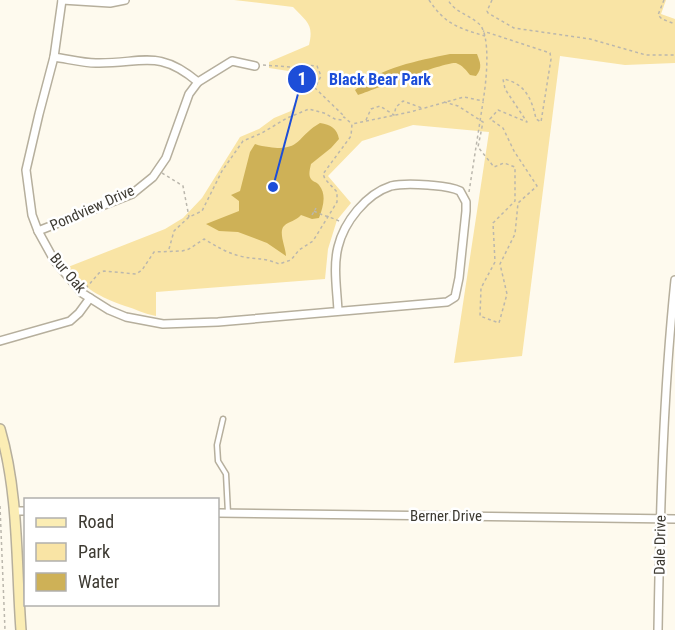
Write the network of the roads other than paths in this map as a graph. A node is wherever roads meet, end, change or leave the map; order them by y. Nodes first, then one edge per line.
1 (62, 0) edge
2 (125, 0) edge
3 (54, 57) junction
4 (255, 66) road end
5 (198, 82) junction
6 (38, 231) junction
7 (675, 280) edge
8 (90, 298) junction
9 (338, 311) junction
10 (0, 341) edge
11 (223, 420) dead end
12 (0, 429) edge
13 (14, 511) junction
14 (24, 511) edge
15 (219, 513) edge
16 (228, 513) junction
17 (660, 519) junction
18 (675, 519) edge
19 (21, 630) edge
20 (658, 630) edge

1 - 2 street
1 - 3 street, Bur Oak
3 - 5 street
3 - 6 street, Bur Oak
4 - 5 street, Pondview Drive
5 - 6 street, Pondview Drive
6 - 8 street, Bur Oak
7 - 17 street, Dale Drive
8 - 9 street, Bur Oak
8 - 10 street
9 - 9 street, Bur Oak
11 - 16 lane
12 - 13 street
13 - 14 street
13 - 19 street
15 - 16 street, Berner Drive
16 - 17 street, Berner Drive
17 - 18 street, Berner Drive
17 - 20 street, Dale Drive

